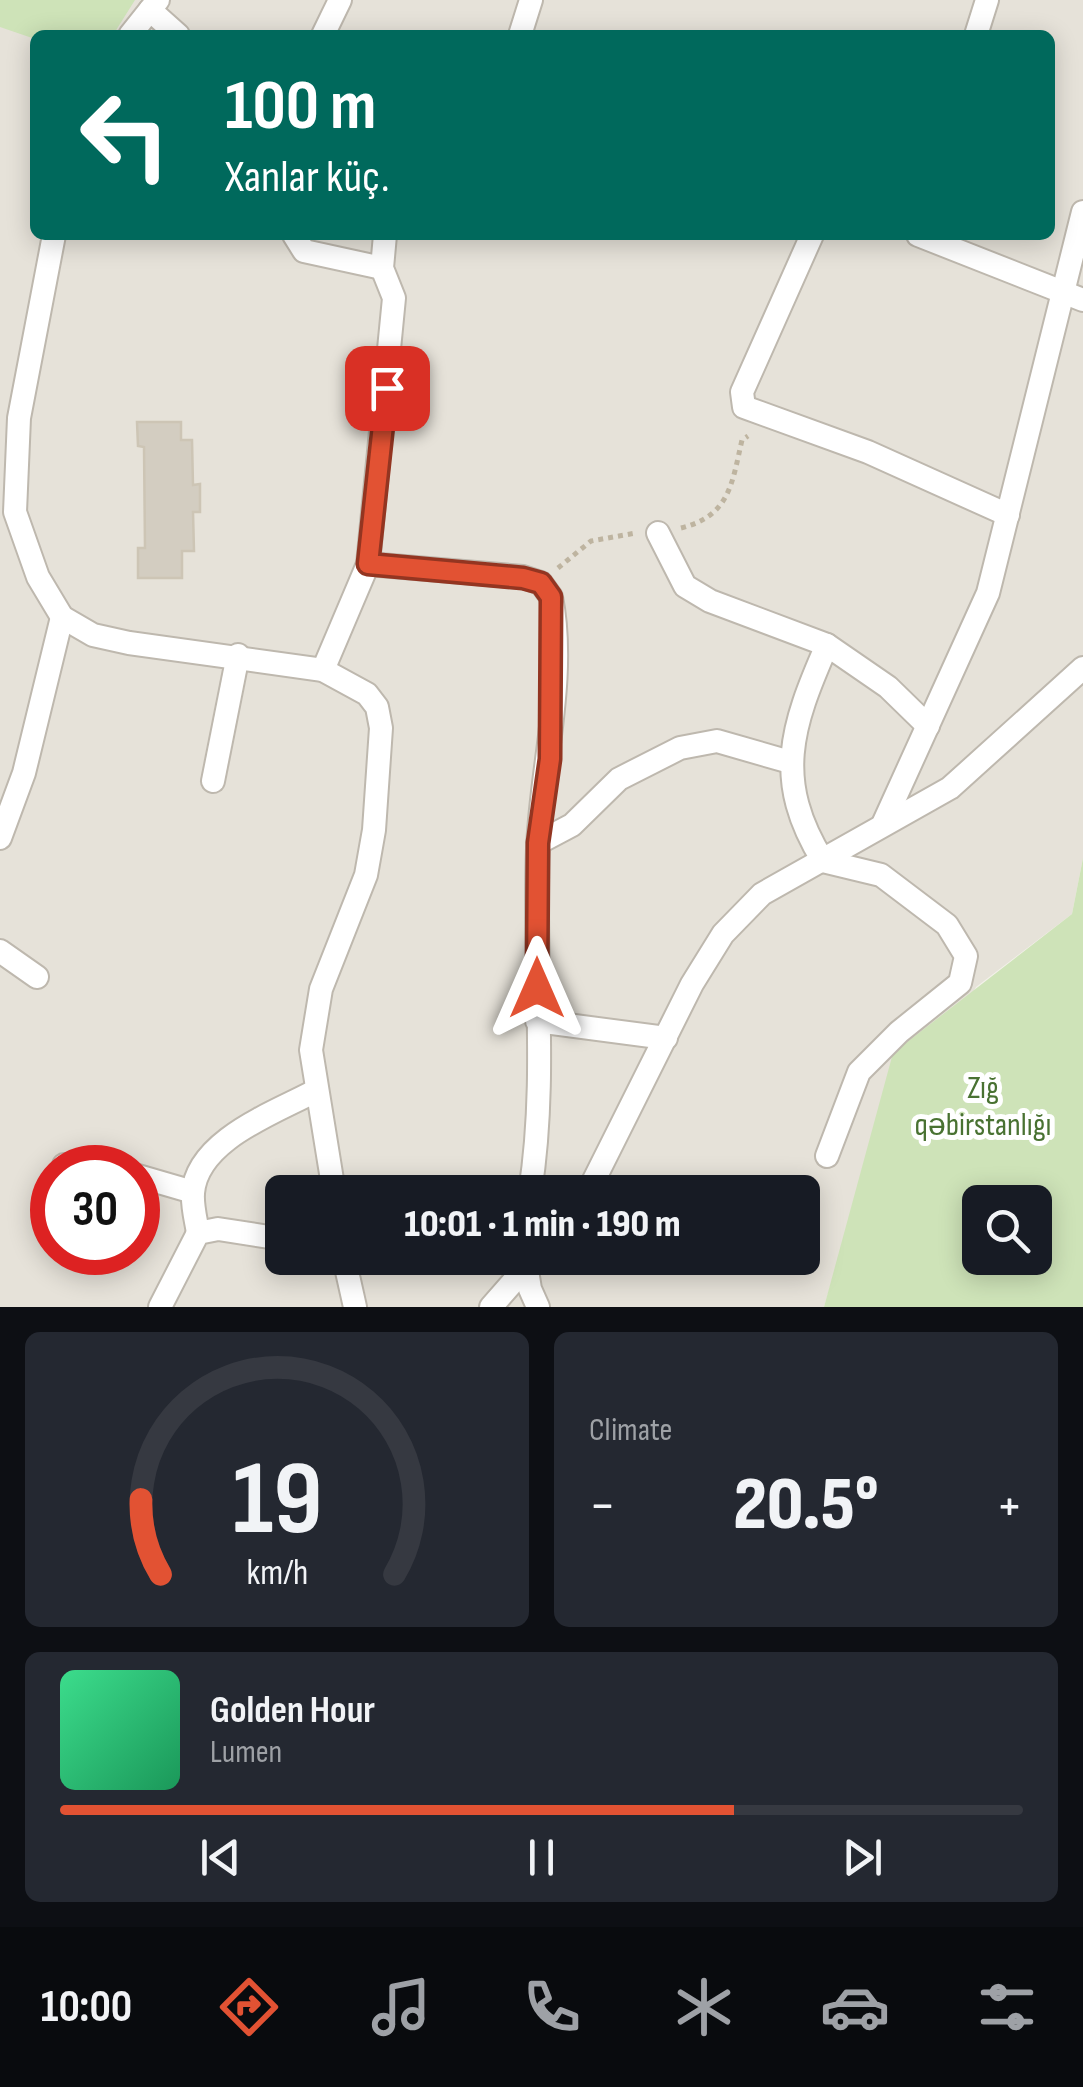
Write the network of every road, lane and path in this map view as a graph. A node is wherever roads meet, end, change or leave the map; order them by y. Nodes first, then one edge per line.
1 (340, 0) edge
2 (531, 0) edge
3 (987, 0) edge
4 (154, 5) edge
5 (134, 30) edge
6 (174, 30) edge
7 (325, 30) edge
8 (522, 30) edge
9 (978, 30) edge
10 (1083, 212) edge
11 (53, 240) edge
12 (297, 240) edge
13 (385, 240) edge
14 (810, 240) edge
15 (931, 240) edge
16 (382, 268) junction
17 (1072, 296) edge
18 (8, 511) edge
19 (1008, 514) junction
20 (658, 534) dead end
21 (368, 564) junction
22 (62, 618) junction
23 (827, 644) junction
24 (238, 655) junction
25 (1083, 668) edge
26 (323, 670) junction
27 (928, 726) junction
28 (790, 762) junction
29 (213, 782) dead end
30 (884, 822) junction
31 (0, 838) edge
32 (538, 843) junction
33 (823, 860) junction
34 (0, 951) edge
35 (37, 977) dead end
36 (537, 1021) junction
37 (666, 1038) junction
38 (316, 1090) junction
39 (827, 1156) dead end
40 (331, 1175) edge
41 (533, 1175) edge
42 (597, 1175) edge
43 (160, 1182) edge
44 (193, 1192) junction
45 (198, 1233) junction
46 (265, 1237) edge
47 (348, 1275) edge
48 (516, 1275) edge
49 (531, 1275) edge
50 (160, 1307) edge
51 (355, 1307) edge
52 (491, 1307) edge
53 (538, 1307) edge

1 - 7 street
2 - 8 street
3 - 9 street
4 - 5 street
4 - 6 street
10 - 17 street
11 - 18 street
12 - 16 street
13 - 16 street
14 - 19 street
15 - 17 street
16 - 21 street
17 - 19 street
18 - 22 street
19 - 27 street
20 - 23 street
21 - 26 street
21 - 32 street
22 - 24 street
22 - 31 street
23 - 27 street
23 - 28 street
24 - 26 street
24 - 29 street
25 - 30 street
26 - 38 street
27 - 30 street
28 - 32 street
28 - 33 street
30 - 33 street
32 - 36 street
33 - 37 street
33 - 39 street
34 - 35 street
36 - 37 street
36 - 41 street
37 - 42 street
38 - 40 street
38 - 44 street
43 - 44 street
44 - 45 street
45 - 46 street
45 - 50 street
47 - 51 street
48 - 52 street
49 - 53 street

